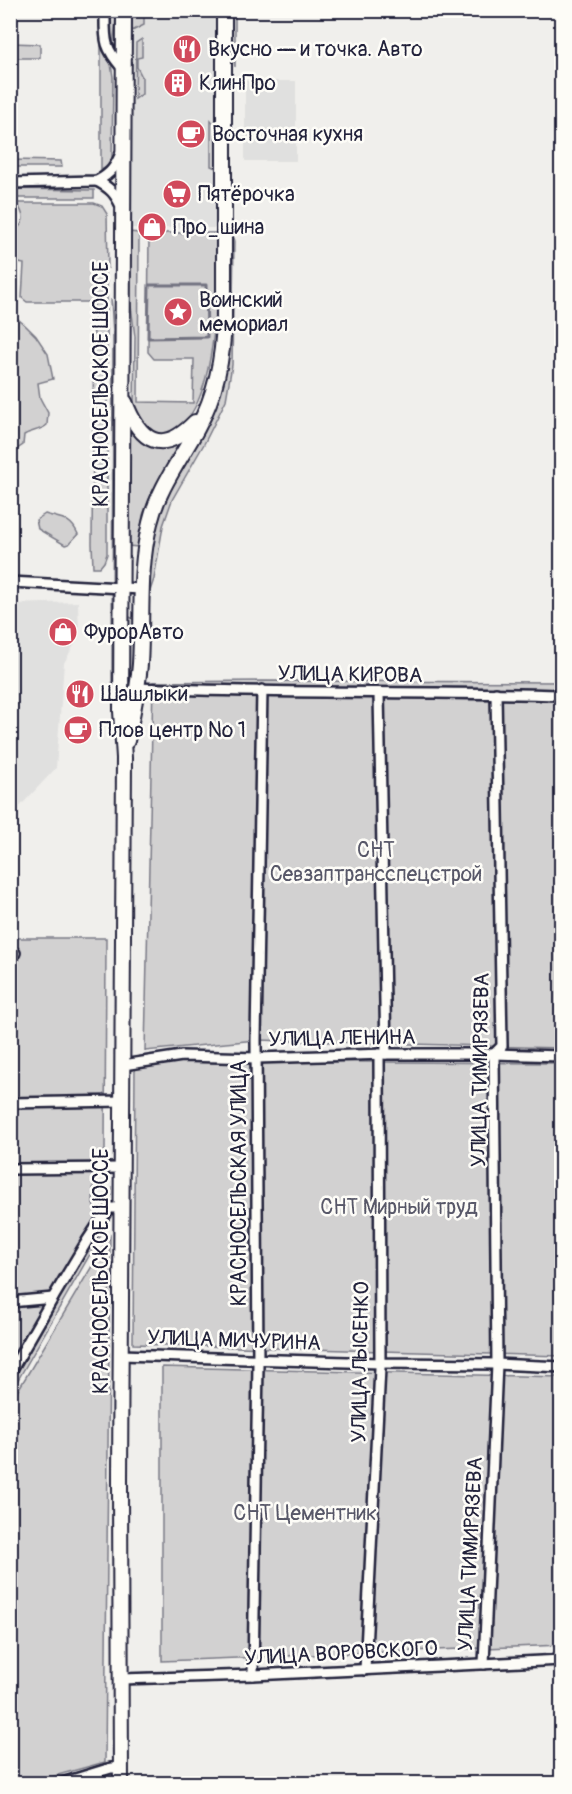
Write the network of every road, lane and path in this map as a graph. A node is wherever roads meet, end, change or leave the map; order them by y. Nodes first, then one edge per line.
1 (105, 10) edge
2 (124, 10) edge
3 (224, 10) edge
4 (123, 69) junction
5 (122, 150) junction
6 (97, 181) junction
7 (10, 183) edge
8 (122, 210) junction
9 (122, 395) junction
10 (207, 409) junction
11 (10, 582) edge
12 (121, 588) junction
13 (141, 589) junction
14 (137, 688) junction
15 (262, 690) junction
16 (496, 693) junction
17 (379, 694) junction
18 (561, 695) edge
19 (124, 758) junction
20 (383, 1054) junction
21 (494, 1054) junction
22 (561, 1056) edge
23 (257, 1058) junction
24 (123, 1065) junction
25 (123, 1101) junction
26 (10, 1103) edge
27 (122, 1168) junction
28 (10, 1169) edge
29 (116, 1208) junction
30 (52, 1298) junction
31 (10, 1302) edge
32 (121, 1355) junction
33 (258, 1359) junction
34 (380, 1363) junction
35 (497, 1364) junction
36 (561, 1367) edge
37 (12, 1370) edge
38 (561, 1660) edge
39 (484, 1664) junction
40 (365, 1670) junction
41 (253, 1675) junction
42 (122, 1679) junction
43 (121, 1768) junction
44 (59, 1784) edge
45 (121, 1784) edge

1 - 4 street
2 - 4 main road, КРАСНОСЕЛЬСКОЕ ШОССЕ
3 - 10 main road, КРАСНОСЕЛЬСКОЕ ШОССЕ
4 - 5 main road, КРАСНОСЕЛЬСКОЕ ШОССЕ
5 - 6 street
5 - 8 main road, КРАСНОСЕЛЬСКОЕ ШОССЕ
6 - 7 street
6 - 8 street
8 - 9 main road, КРАСНОСЕЛЬСКОЕ ШОССЕ
9 - 10 main road
9 - 12 main road, КРАСНОСЕЛЬСКОЕ ШОССЕ
10 - 13 main road, КРАСНОСЕЛЬСКОЕ ШОССЕ
11 - 12 street
12 - 13 street
12 - 19 main road, КРАСНОСЕЛЬСКОЕ ШОССЕ
13 - 14 main road, КРАСНОСЕЛЬСКОЕ ШОССЕ
14 - 15 street, УЛИЦА КИРОВА
14 - 19 main road, КРАСНОСЕЛЬСКОЕ ШОССЕ
15 - 17 street, УЛИЦА КИРОВА
15 - 23 street, КРАСНОСЕЛЬСКАЯ УЛИЦА
16 - 17 street, УЛИЦА КИРОВА
16 - 18 street, УЛИЦА КИРОВА
16 - 21 street, УЛИЦА ТИМИРЯЗЕВА
17 - 20 street, УЛИЦА ЛЫСЕНКО
19 - 24 main road, КРАСНОСЕЛЬСКОЕ ШОССЕ
20 - 21 street, УЛИЦА ЛЕНИНА
20 - 23 street, УЛИЦА ЛЕНИНА
20 - 34 street, УЛИЦА ЛЫСЕНКО
21 - 22 street, УЛИЦА ЛЕНИНА
21 - 35 street, УЛИЦА ТИМИРЯЗЕВА
23 - 24 street, УЛИЦА ЛЕНИНА
23 - 33 street, КРАСНОСЕЛЬСКАЯ УЛИЦА
24 - 25 main road, КРАСНОСЕЛЬСКОЕ ШОССЕ
25 - 26 street
25 - 27 main road, КРАСНОСЕЛЬСКОЕ ШОССЕ
27 - 28 street
27 - 29 main road, КРАСНОСЕЛЬСКОЕ ШОССЕ
29 - 30 street
29 - 32 main road, КРАСНОСЕЛЬСКОЕ ШОССЕ
30 - 31 street
30 - 37 street
32 - 33 street, УЛИЦА МИЧУРИНА
32 - 42 main road, КРАСНОСЕЛЬСКОЕ ШОССЕ
33 - 34 street, УЛИЦА МИЧУРИНА
33 - 41 street, КРАСНОСЕЛЬСКАЯ УЛИЦА
34 - 35 street, УЛИЦА МИЧУРИНА
34 - 40 street, УЛИЦА ЛЫСЕНКО
35 - 36 street, УЛИЦА МИЧУРИНА
35 - 39 street, УЛИЦА ТИМИРЯЗЕВА
38 - 39 street, УЛИЦА ВОРОВСКОГО
39 - 40 street, УЛИЦА ВОРОВСКОГО
40 - 41 street, УЛИЦА ВОРОВСКОГО
41 - 42 street, УЛИЦА ВОРОВСКОГО
42 - 43 main road, КРАСНОСЕЛЬСКОЕ ШОССЕ
43 - 44 street
43 - 45 main road, КРАСНОСЕЛЬСКОЕ ШОССЕ

